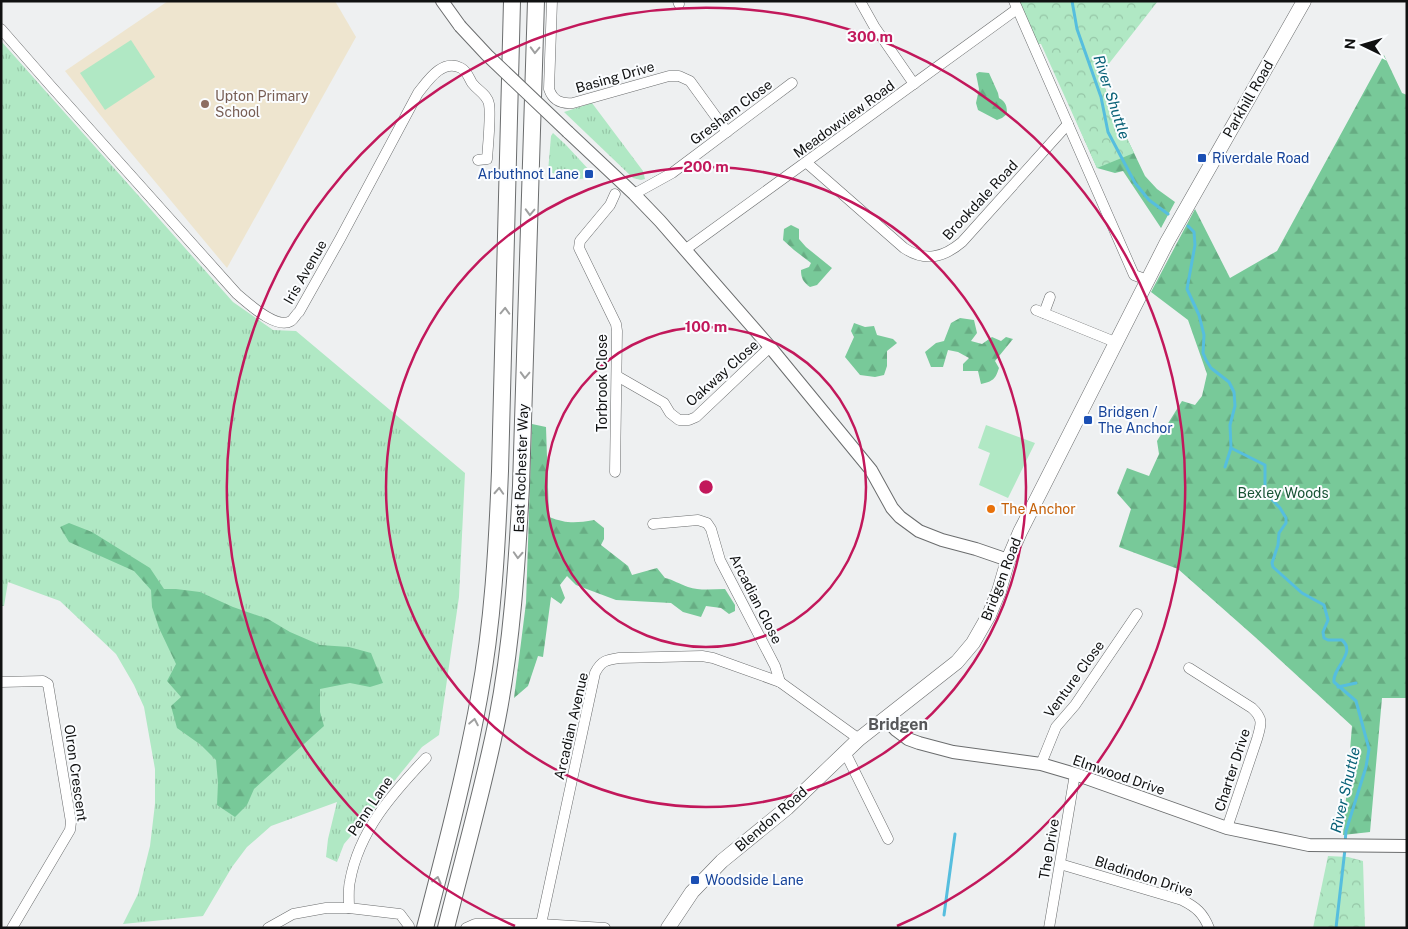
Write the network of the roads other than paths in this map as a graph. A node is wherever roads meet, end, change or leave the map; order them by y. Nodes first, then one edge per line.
1 (442, 1) edge
2 (512, 1) edge
3 (536, 1) edge
4 (552, 1) edge
5 (860, 1) edge
6 (1304, 1) edge
7 (1016, 5) edge
8 (1, 28) edge
9 (792, 83) dead end
10 (914, 84) junction
11 (1068, 124) junction
12 (727, 132) junction
13 (478, 160) dead end
14 (807, 163) junction
15 (615, 194) dead end
16 (634, 194) junction
17 (1177, 224) joint
18 (686, 250) junction
19 (1146, 280) junction
20 (1050, 297) dead end
21 (1115, 342) junction
22 (770, 347) junction
23 (617, 376) junction
24 (615, 472) dead end
25 (653, 524) dead end
26 (1008, 560) junction
27 (1137, 614) dead end
28 (1189, 668) dead end
29 (1, 682) edge
30 (780, 682) junction
31 (886, 719) junction
32 (859, 739) junction
33 (845, 752) junction
34 (426, 758) dead end
35 (1041, 764) junction
36 (1075, 774) junction
37 (1227, 828) junction
38 (888, 839) dead end
39 (1407, 846) edge
40 (1060, 864) junction
41 (349, 908) junction
42 (541, 924) junction
43 (12, 928) edge
44 (268, 928) edge
45 (409, 928) edge
46 (425, 928) edge
47 (446, 928) edge
48 (466, 928) edge
49 (605, 928) edge
50 (668, 928) edge
51 (1049, 928) edge
52 (1209, 928) edge

1 - 16 street, bridge
46 -> 2 highway, East Rochester Way
3 -> 47 highway, East Rochester Way
4 - 12 street, Basing Drive
5 - 10 street
6 - 17 main road, Parkhill Road
7 - 10 street, Meadowview Road
7 - 11 street
8 - 13 street, Iris Avenue
9 - 12 street, Gresham Close
10 - 14 street, Meadowview Road
11 - 14 street, Brookdale Road
11 - 19 street
12 - 16 street, Gresham Close
14 - 18 street, Meadowview Road
15 - 23 street, Torbrook Close
16 - 18 street
17 - 19 main road, Bridgen Road
18 - 22 street
19 - 21 main road, Bridgen Road
20 - 21 street
21 - 26 main road, Bridgen Road
22 - 23 street, Oakway Close
22 - 26 street
23 - 24 street, Torbrook Close
25 - 30 street, Arcadian Close
26 - 31 main road, Bridgen Road
27 - 35 street, Venture Close
28 - 37 street, Charter Drive
29 - 43 street, Olron Crescent
30 - 32 street, Arcadian Avenue
30 - 42 street, Arcadian Avenue
31 - 32 main road, Blendon Road
31 - 35 street, Elmwood Drive
32 - 33 main road, Blendon Road
33 - 38 street
33 - 50 main road, Blendon Road
34 - 41 street, Penn Lane
35 - 36 street, Elmwood Drive
36 - 37 street, Elmwood Drive
36 - 40 street, The Drive
37 - 39 street, Elmwood Drive
40 - 51 street, The Drive
40 - 52 street, Bladindon Drive
41 - 44 street
41 - 45 street
42 - 48 street
42 - 49 street

